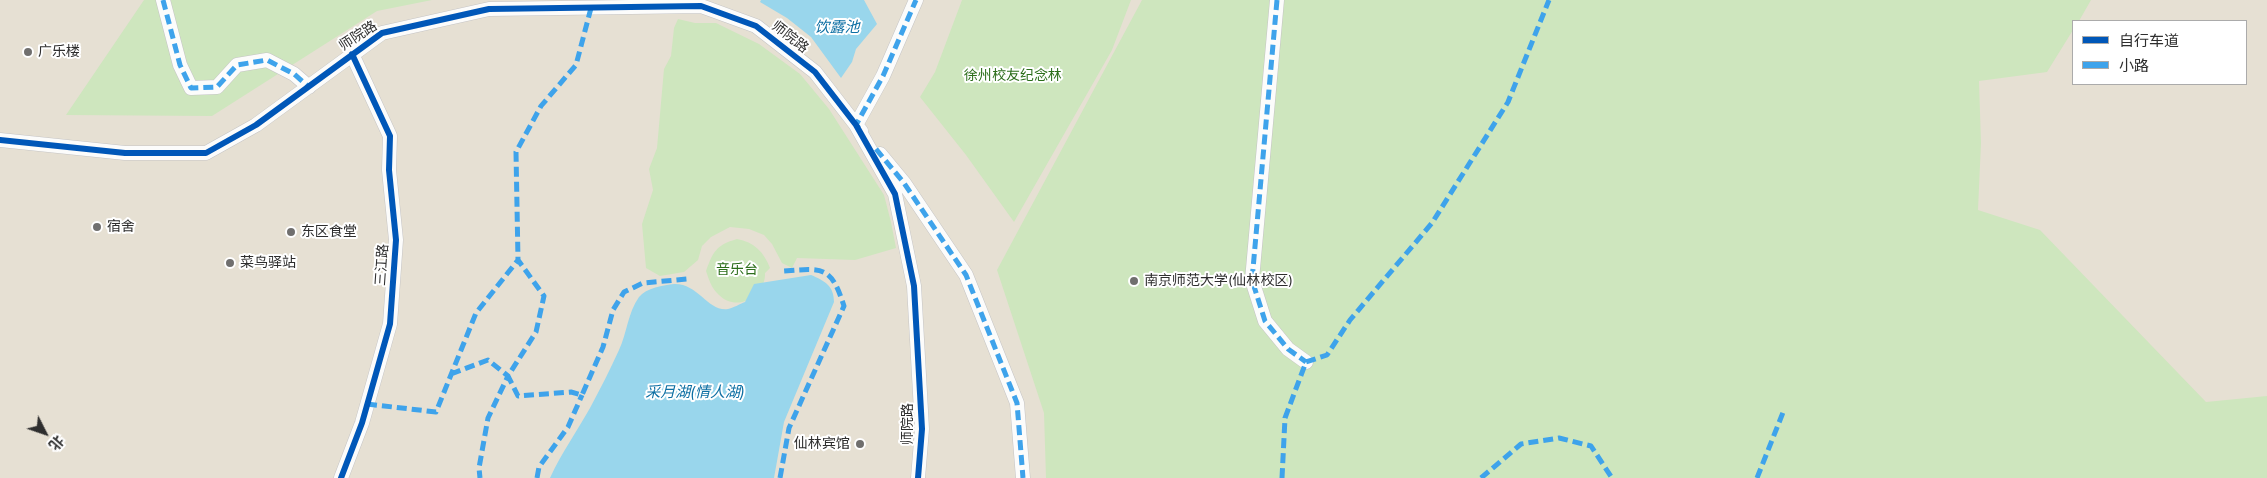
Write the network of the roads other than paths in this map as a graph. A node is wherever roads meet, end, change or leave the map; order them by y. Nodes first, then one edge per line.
1 (163, 0) edge
2 (916, 0) edge
3 (1277, 0) edge
4 (705, 3) edge
5 (558, 4) edge
6 (352, 54) junction
7 (308, 87) junction
8 (856, 125) junction
9 (0, 140) edge
10 (1306, 362) dead end
11 (341, 478) edge
12 (918, 478) edge
13 (1023, 478) edge

1 - 7 street
2 - 8 street
3 - 10 street
4 - 5 street, 师院路
4 - 8 street, 师院路
5 - 6 street, 师院路
6 - 7 street, 师院路
6 - 11 street, 三江路
7 - 9 street, 师院路
8 - 12 street, 师院路
8 - 13 street, 师院路

